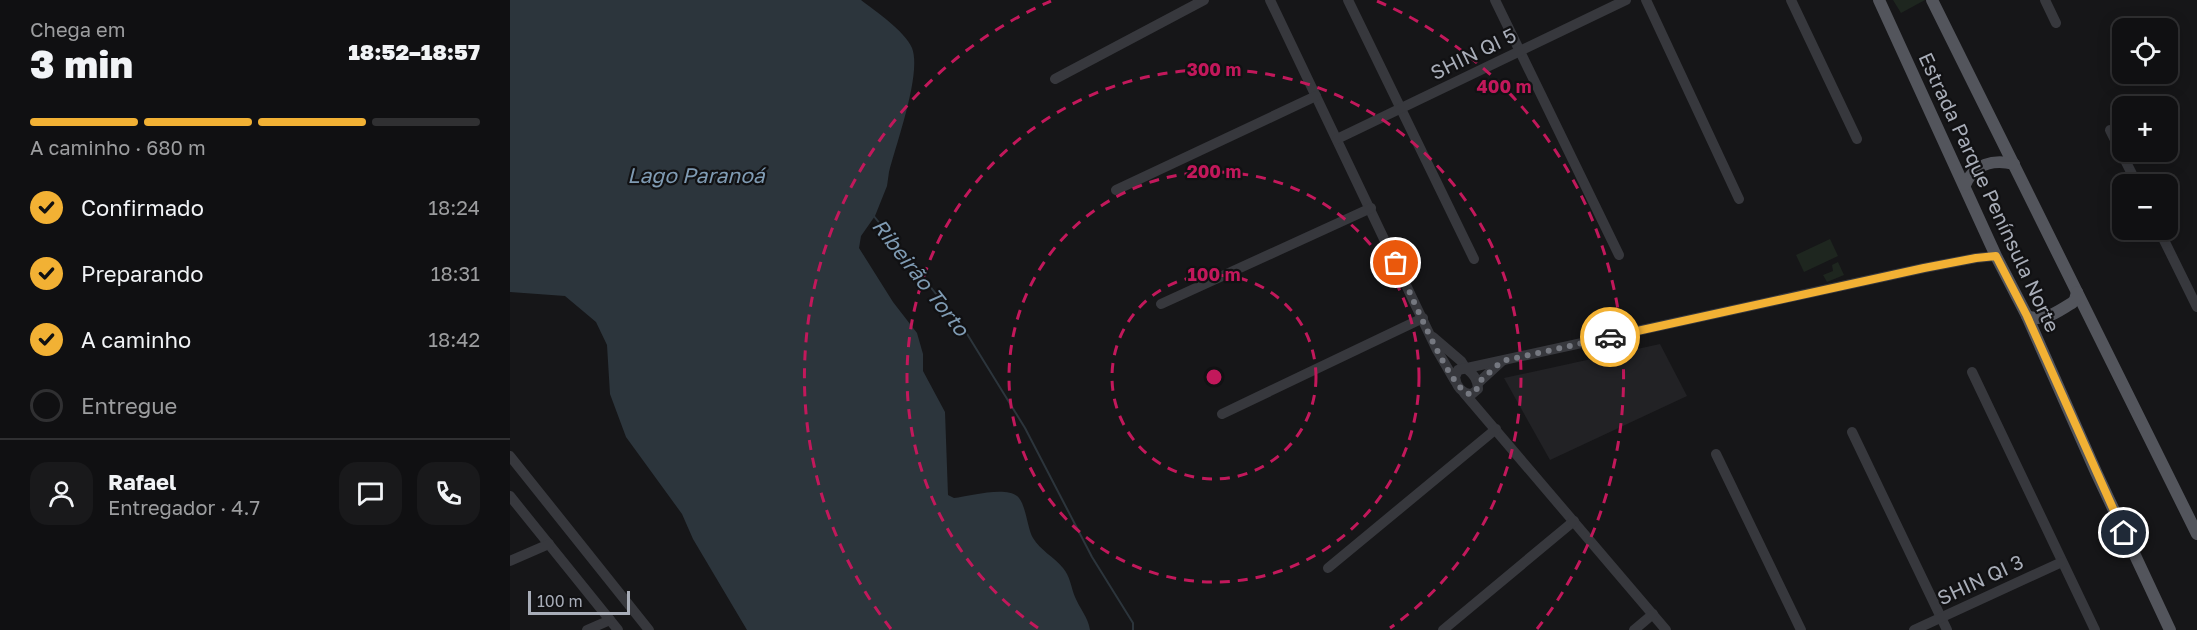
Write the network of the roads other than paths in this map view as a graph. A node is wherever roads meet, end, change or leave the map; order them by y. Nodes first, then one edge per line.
1 (1204, 0) edge
2 (1270, 0) edge
3 (1348, 0) edge
4 (1495, 0) edge
5 (1626, 0) edge
6 (1646, 0) edge
7 (1791, 0) edge
8 (1879, 0) edge
9 (1932, 0) edge
10 (2044, 0) edge
11 (2056, 23) dead end
12 (1520, 50) junction
13 (1056, 79) dead end
14 (1316, 96) junction
15 (1401, 108) junction
16 (2110, 130) dead end
17 (1337, 139) junction
18 (1857, 140) dead end
19 (2014, 164) junction
20 (2132, 174) edge
21 (1965, 185) junction
22 (1116, 190) dead end
23 (1739, 199) dead end
24 (1371, 208) junction
25 (2164, 240) edge
26 (1994, 251) junction
27 (1619, 255) dead end
28 (1474, 259) dead end
29 (2077, 292) junction
30 (1161, 304) dead end
31 (2197, 307) edge
32 (2027, 316) junction
33 (1423, 318) junction
34 (1430, 334) junction
35 (1502, 361) junction
36 (1466, 369) junction
37 (1972, 372) dead end
38 (1455, 381) junction
39 (1473, 389) junction
40 (1222, 414) dead end
41 (1493, 425) junction
42 (1852, 432) dead end
43 (1716, 454) dead end
44 (510, 456) edge
45 (510, 496) edge
46 (1574, 521) junction
47 (2197, 534) edge
48 (549, 544) junction
49 (510, 561) edge
50 (2062, 562) junction
51 (1328, 568) dead end
52 (1653, 614) junction
53 (1941, 617) junction
54 (610, 620) junction
55 (587, 630) edge
56 (618, 630) edge
57 (649, 630) edge
58 (1443, 630) edge
59 (1634, 630) edge
60 (1666, 630) edge
61 (1801, 630) edge
62 (1914, 630) edge
63 (1947, 630) edge
64 (2095, 630) edge
65 (2170, 630) edge

1 - 13 street
2 - 14 street
3 - 15 street
4 - 12 street
5 - 12 street, SHIN QI 5
6 - 23 street
7 - 18 street
8 - 21 main road, Estrada Parque Península Norte
9 - 19 main road, Estrada Parque Península Norte
10 - 11 street
12 - 15 street, SHIN QI 5
12 - 27 street
14 - 17 street
14 - 22 street
15 - 17 street, SHIN QI 5
15 - 28 street
16 - 20 street
17 - 24 street
19 - 21 main road
19 - 29 main road, Estrada Parque Península Norte
21 - 26 main road, Estrada Parque Península Norte
24 - 30 street
24 - 33 street
25 - 31 street
26 - 32 main road, Estrada Parque Península Norte
26 - 35 street
29 - 32 main road
29 - 47 main road, Estrada Parque Península Norte
32 - 65 main road, Estrada Parque Península Norte
33 - 34 street
33 - 40 street
34 - 36 street
34 - 38 street
35 - 36 street
35 - 39 street
36 - 38 street
36 - 39 street
37 - 50 street
38 - 39 street
39 - 41 street
41 - 46 street
41 - 51 street
42 - 53 street
43 - 61 street
44 - 57 street
45 - 48 street
46 - 52 street
46 - 58 street
48 - 49 street
48 - 54 street
50 - 53 street, SHIN QI 3
50 - 64 street
52 - 59 street
52 - 60 street
53 - 62 street, SHIN QI 3
53 - 63 street
54 - 55 street
54 - 56 street

